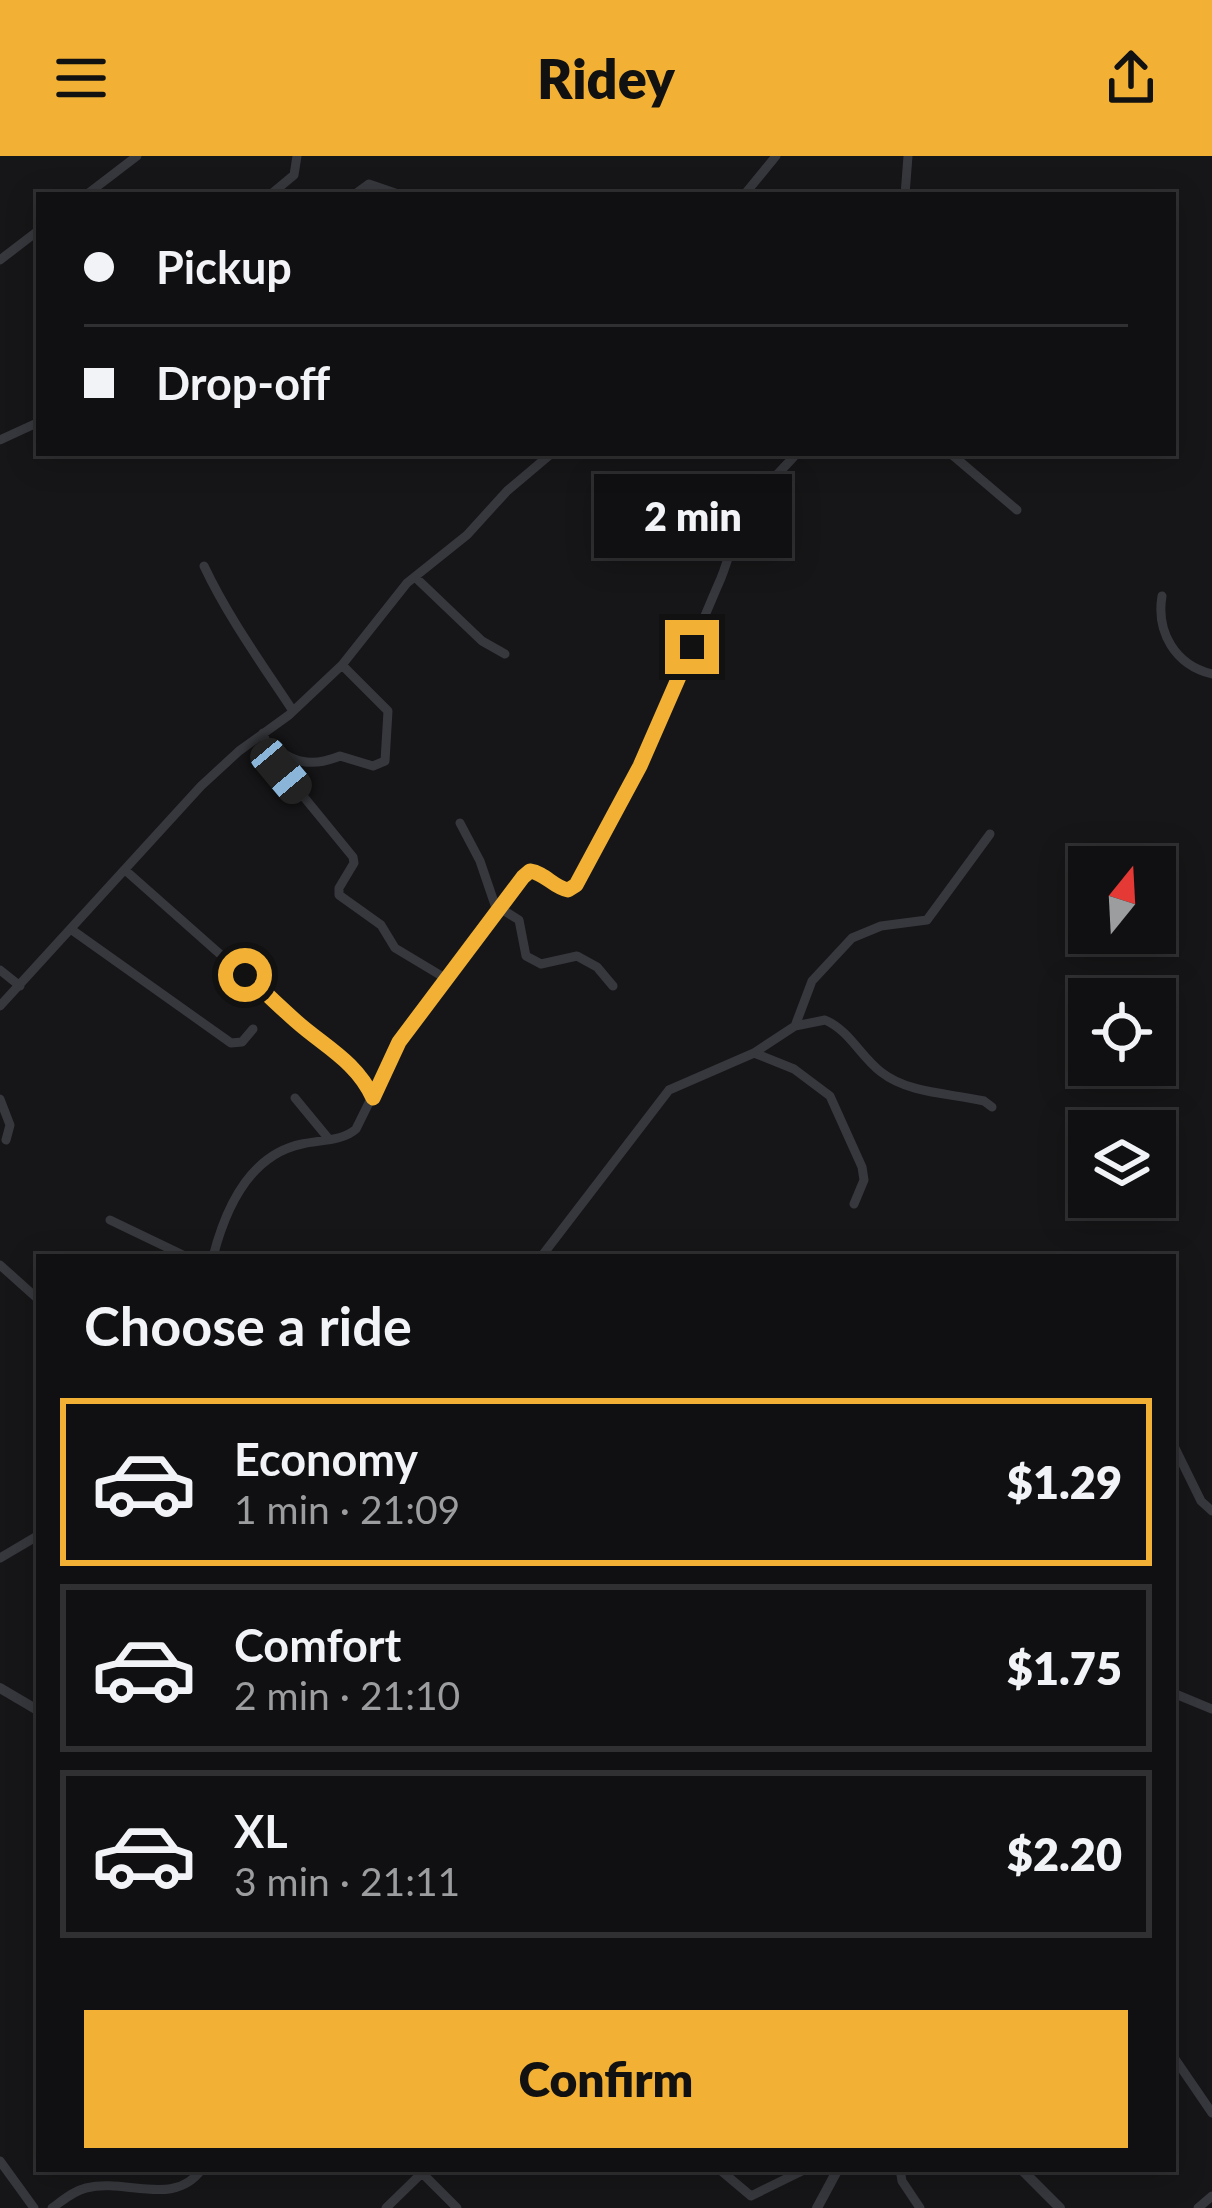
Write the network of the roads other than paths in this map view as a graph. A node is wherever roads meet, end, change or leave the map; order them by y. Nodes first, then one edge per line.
1 (137, 156) edge
2 (297, 156) edge
3 (776, 156) edge
4 (908, 156) edge
5 (90, 192) edge
6 (274, 192) edge
7 (360, 192) edge
8 (394, 192) edge
9 (746, 192) edge
10 (905, 192) edge
11 (36, 232) edge
12 (0, 260) edge
13 (36, 423) edge
14 (0, 440) edge
15 (549, 456) edge
16 (794, 456) edge
17 (954, 456) edge
18 (1017, 510) dead end
19 (204, 566) dead end
20 (415, 577) junction
21 (1162, 596) dead end
22 (505, 654) dead end
23 (342, 665) junction
24 (1212, 674) edge
25 (293, 711) junction
26 (265, 739) junction
27 (460, 823) dead end
28 (990, 834) dead end
29 (124, 870) junction
30 (499, 907) junction
31 (71, 930) junction
32 (0, 970) edge
33 (445, 978) junction
34 (20, 986) junction
35 (613, 986) dead end
36 (0, 1006) edge
37 (795, 1026) junction
38 (254, 1028) dead end
39 (754, 1053) junction
40 (373, 1098) junction
41 (0, 1099) edge
42 (295, 1099) dead end
43 (992, 1107) dead end
44 (328, 1138) junction
45 (6, 1140) dead end
46 (854, 1204) dead end
47 (110, 1220) dead end
48 (181, 1254) edge
49 (217, 1254) edge
50 (543, 1254) edge
51 (0, 1265) edge
52 (36, 1297) edge
53 (1176, 1450) edge
54 (1212, 1511) edge
55 (36, 1537) edge
56 (0, 1558) edge
57 (0, 1688) edge
58 (1176, 1694) edge
59 (36, 1709) edge
60 (1212, 1709) edge
61 (1176, 2060) edge
62 (1212, 2114) edge
63 (0, 2161) edge
64 (199, 2172) edge
65 (423, 2172) edge
66 (425, 2172) edge
67 (722, 2172) edge
68 (801, 2172) edge
69 (836, 2172) edge
70 (900, 2172) edge
71 (1024, 2172) edge
72 (1212, 2196) edge
73 (155, 2203) edge
74 (34, 2208) edge
75 (52, 2208) edge
76 (386, 2208) edge
77 (458, 2208) edge
78 (818, 2208) edge
79 (920, 2208) edge
80 (1060, 2208) edge
81 (1198, 2208) edge

1 - 5 street
2 - 6 street
3 - 9 street
4 - 10 street
7 - 8 street
11 - 12 street
13 - 14 street
15 - 20 street
16 - 30 street
17 - 18 street
19 - 25 street
20 - 22 street
20 - 23 street
21 - 24 street
23 - 25 street
23 - 26 street
25 - 26 street
26 - 29 street
26 - 33 street
27 - 30 street
28 - 37 street
29 - 31 street
29 - 40 street
30 - 33 street
30 - 35 street
31 - 34 street
31 - 38 street
32 - 34 street
33 - 40 street
34 - 36 street
37 - 39 street
37 - 43 street
39 - 46 street
39 - 50 street
40 - 44 street
41 - 45 street
42 - 44 street
44 - 49 street
47 - 48 street
51 - 52 street
53 - 54 street
55 - 56 street
57 - 59 street
58 - 60 street
61 - 62 street
63 - 74 street
64 - 73 street
65 - 76 street
66 - 77 street
67 - 68 street
69 - 78 street
70 - 79 street
71 - 80 street
72 - 81 street
73 - 75 street

